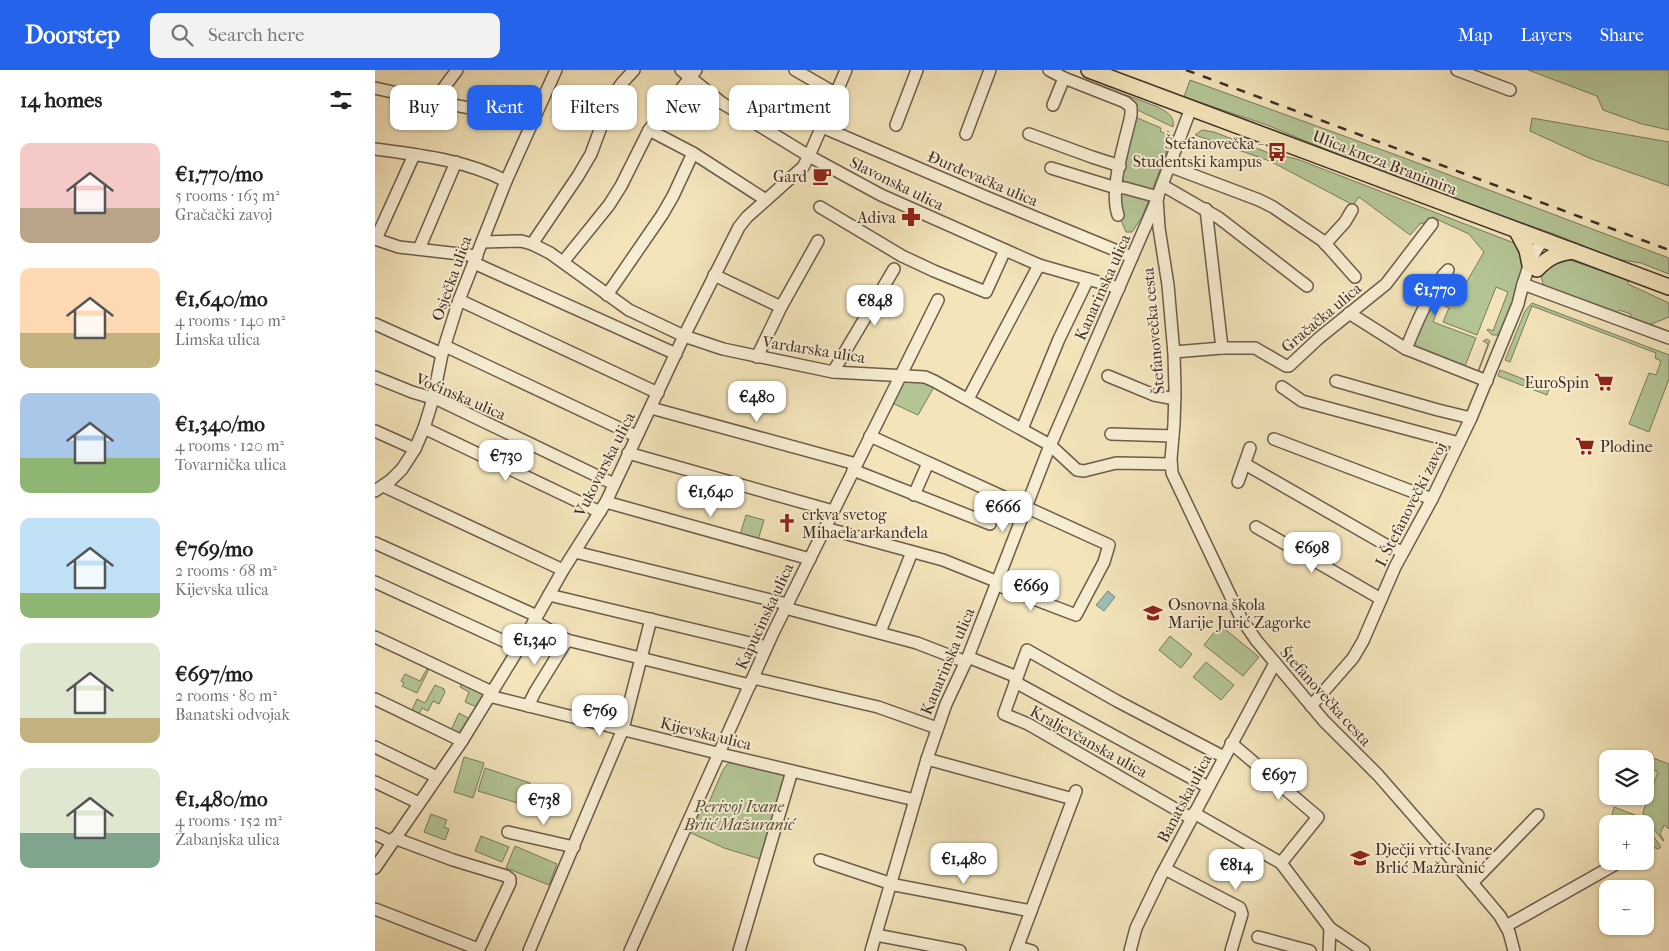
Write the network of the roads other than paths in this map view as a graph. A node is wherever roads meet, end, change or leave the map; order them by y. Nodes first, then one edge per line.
1 (457, 70) edge
2 (556, 70) edge
3 (635, 70) edge
4 (681, 70) edge
5 (795, 70) edge
6 (846, 70) edge
7 (917, 70) edge
8 (990, 70) edge
9 (1049, 70) edge
10 (1089, 70) edge
11 (1457, 70) edge
12 (693, 74) edge
13 (1064, 78) junction
14 (446, 85) edge
15 (684, 85) edge
16 (821, 85) edge
17 (839, 85) edge
18 (375, 88) edge
19 (1510, 90) dead end
20 (390, 91) edge
21 (542, 102) edge
22 (1053, 105) dead end
23 (1191, 108) junction
24 (896, 125) dead end
25 (530, 130) edge
26 (649, 130) joint
27 (821, 130) edge
28 (829, 130) edge
29 (966, 134) dead end
30 (1029, 134) dead end
31 (375, 149) edge
32 (693, 153) junction
33 (414, 154) junction
34 (809, 156) junction
35 (457, 162) junction
36 (1120, 166) junction
37 (1169, 166) junction
38 (1051, 168) dead end
39 (506, 181) junction
40 (1162, 185) junction
41 (1116, 187) junction
42 (1158, 198) junction
43 (766, 200) junction
44 (820, 208) dead end
45 (1206, 209) junction
46 (1353, 210) dead end
47 (1118, 215) dead end
48 (1432, 224) dead end
49 (1517, 231) junction
50 (375, 239) edge
51 (1544, 240) junction
52 (818, 241) dead end
53 (482, 242) junction
54 (532, 244) junction
55 (1325, 244) junction
56 (419, 249) junction
57 (1005, 250) junction
58 (1573, 251) junction
59 (1135, 252) junction
60 (1162, 252) junction
61 (475, 260) junction
62 (563, 262) junction
63 (1039, 265) junction
64 (894, 269) dead end
65 (1534, 269) junction
66 (1448, 270) dead end
67 (714, 275) junction
68 (1355, 277) dead end
69 (1088, 279) junction
70 (1527, 285) junction
71 (1307, 286) dead end
72 (1669, 287) edge
73 (1119, 288) junction
74 (1549, 293) junction
75 (607, 295) junction
76 (459, 300) junction
77 (938, 300) dead end
78 (1520, 302) junction
79 (781, 307) junction
80 (1349, 313) junction
81 (375, 324) edge
82 (684, 336) junction
83 (1669, 338) edge
84 (1222, 348) junction
85 (1406, 349) junction
86 (444, 350) junction
87 (1174, 352) junction
88 (676, 354) junction
89 (757, 357) junction
90 (833, 372) junction
91 (1108, 376) dead end
92 (375, 377) edge
93 (899, 377) junction
94 (1336, 380) dead end
95 (1487, 381) junction
96 (1282, 387) dead end
97 (658, 392) junction
98 (433, 398) junction
99 (1175, 398) junction
100 (968, 399) junction
101 (651, 408) junction
102 (1471, 418) junction
103 (424, 428) junction
104 (1022, 429) junction
105 (375, 430) edge
106 (1111, 434) dead end
107 (636, 436) junction
108 (870, 436) junction
109 (1173, 436) junction
110 (1273, 439) dead end
111 (1459, 444) junction
112 (1050, 445) junction
113 (1251, 448) dead end
114 (415, 449) junction
115 (628, 453) junction
116 (928, 463) junction
117 (1171, 464) junction
118 (1245, 464) junction
119 (855, 467) junction
120 (1238, 482) dead end
121 (615, 484) junction
122 (379, 489) edge
123 (914, 495) junction
124 (1432, 499) junction
125 (606, 502) junction
126 (1027, 508) junction
127 (833, 511) junction
128 (600, 512) junction
129 (990, 524) dead end
130 (1256, 527) dead end
131 (825, 528) junction
132 (375, 543) edge
133 (575, 552) junction
134 (912, 552) junction
135 (1403, 552) junction
136 (810, 559) junction
137 (563, 570) junction
138 (375, 582) edge
139 (997, 584) junction
140 (549, 595) junction
141 (1381, 599) junction
142 (786, 606) junction
143 (536, 619) junction
144 (651, 620) junction
145 (881, 632) junction
146 (375, 636) edge
147 (567, 640) junction
148 (767, 647) junction
149 (519, 648) junction
150 (641, 657) junction
151 (967, 660) junction
152 (1275, 664) junction
153 (1016, 679) junction
154 (751, 681) junction
155 (490, 694) junction
156 (375, 699) edge
157 (528, 706) junction
158 (1311, 706) junction
159 (623, 728) junction
160 (937, 728) junction
161 (462, 741) junction
162 (1231, 743) junction
163 (375, 747) edge
164 (719, 754) junction
165 (1224, 757) junction
166 (927, 759) junction
167 (792, 771) junction
168 (437, 777) junction
169 (375, 782) edge
170 (1208, 787) junction
171 (915, 800) junction
172 (419, 803) junction
173 (1538, 815) dead end
174 (1193, 816) junction
175 (508, 832) dead end
176 (375, 834) edge
177 (393, 840) junction
178 (574, 847) junction
179 (820, 860) dead end
180 (1281, 862) junction
181 (375, 868) edge
182 (1165, 869) junction
183 (1605, 870) edge
184 (890, 883) junction
185 (1472, 883) junction
186 (375, 909) edge
187 (1031, 911) junction
188 (1506, 926) junction
189 (1330, 928) junction
190 (876, 935) junction
191 (1257, 937) dead end
192 (1017, 949) edge
193 (478, 950) edge
194 (529, 951) edge
195 (630, 951) edge
196 (739, 951) edge
197 (871, 951) edge
198 (960, 951) edge
199 (1032, 951) edge
200 (1130, 951) edge
201 (1231, 951) edge
202 (1310, 951) edge
203 (1329, 951) edge
204 (1365, 951) edge
205 (1514, 951) edge

1 - 14 street
2 - 21 street, Osječka ulica
3 - 54 street
4 - 12 street, Slavonska ulica
5 - 16 street
6 - 17 street, Vukovarska ulica
7 - 24 street
8 - 29 street
9 - 13 street
10 - 23 main road, Ulica kneza Branimira
11 - 19 street
12 - 15 street
12 - 34 street, Slavonska ulica
13 - 22 street
13 - 36 street
18 - 20 street
23 - 37 street, Štefanovečka cesta
23 - 49 main road, Ulica kneza Branimira
25 - 39 street, Osječka ulica
26 - 32 street
26 - 62 street
27 - 34 street, Vukovarska ulica
28 - 59 street, Đurđevačka ulica
30 - 36 street
31 - 33 street
32 - 43 street
32 - 75 street
33 - 35 street
33 - 50 street
34 - 43 street, Vukovarska ulica
34 - 57 street, Slavonska ulica
35 - 39 street
35 - 56 street
36 - 41 street
37 - 40 street, Štefanovečka cesta
37 - 55 street
38 - 41 street
39 - 53 street, Osječka ulica
40 - 42 street, Štefanovečka cesta
40 - 45 street
41 - 42 street
41 - 47 street
42 - 59 street, Kanarinska ulica
42 - 60 street, Štefanovečka cesta
43 - 67 street, Vukovarska ulica
44 - 57 street
45 - 71 street
45 - 84 street
46 - 55 street
48 - 80 street, Gračačka ulica
49 - 51 main road, Ulica kneza Branimira
49 - 65 main road
50 - 56 street
51 - 58 main road, Ulica kneza Branimira
51 - 65 street, I. Štefanovečki zavoj
52 - 79 street
53 - 54 street, Vardarska ulica
53 - 61 street, Osječka ulica
54 - 62 street, Vardarska ulica
55 - 68 street
56 - 61 street
57 - 63 street, Slavonska ulica
58 - 65 main road
58 - 72 main road, Ulica kneza Branimira
59 - 60 street, Đurđevačka ulica
59 - 73 street, Kanarinska ulica
60 - 87 street, Štefanovečka cesta
61 - 76 street, Osječka ulica
61 - 88 street
62 - 75 street, Vardarska ulica
63 - 69 street, Slavonska ulica
63 - 100 street
64 - 90 street
65 - 70 street, I. Štefanovečki zavoj
65 - 74 street
66 - 85 street
67 - 79 street
67 - 82 street, Vukovarska ulica
69 - 73 street, Slavonska ulica
69 - 104 street
70 - 74 street
70 - 78 street, I. Štefanovečki zavoj
73 - 112 street, Kanarinska ulica
74 - 78 street
74 - 83 street
75 - 82 street, Vardarska ulica
76 - 86 street, Osječka ulica
76 - 97 street
77 - 93 street, Kapucinska ulica
78 - 95 street, I. Štefanovečki zavoj
79 - 89 street
80 - 84 street, Gračačka ulica
80 - 85 street
81 - 86 street
82 - 88 street, Vukovarska ulica
82 - 89 street, Vardarska ulica
84 - 87 street, Gračačka ulica
85 - 95 street
86 - 98 street, Osječka ulica
86 - 107 street
87 - 99 street, Štefanovečka cesta
88 - 97 street, Vukovarska ulica
89 - 90 street, Vardarska ulica
90 - 93 street, Vardarska ulica
91 - 99 street
92 - 98 street, Voćinska ulica
93 - 100 street, Vardarska ulica
93 - 108 street, Kapucinska ulica
94 - 102 street
95 - 102 street, I. Štefanovečki zavoj
96 - 111 street
97 - 101 street, Vukovarska ulica
98 - 103 street, Osječka ulica
98 - 121 street, Voćinska ulica
99 - 109 street, Štefanovečka cesta
100 - 104 street, Vardarska ulica
101 - 107 street, Vukovarska ulica
101 - 119 street
102 - 111 street, I. Štefanovečki zavoj
103 - 114 street, Osječka ulica
103 - 128 street
104 - 112 street, Vardarska ulica
105 - 114 street
106 - 109 street
107 - 115 street, Vukovarska ulica
108 - 116 street
108 - 119 street, Kapucinska ulica
109 - 117 street, Štefanovečka cesta
110 - 124 street
111 - 124 street, I. Štefanovečki zavoj
112 - 117 street, Vardarska ulica
112 - 126 street, Kanarinska ulica
113 - 118 street
114 - 122 street, Osječka ulica
115 - 121 street, Vukovarska ulica
115 - 127 street
116 - 123 street
116 - 126 street
117 - 152 street, Štefanovečka cesta
118 - 120 street
118 - 135 street
119 - 123 street
119 - 127 street, Kapucinska ulica
121 - 125 street, Vukovarska ulica
122 - 137 street
123 - 129 street
124 - 135 street, I. Štefanovečki zavoj
125 - 128 street, Vukovarska ulica
125 - 136 street
126 - 139 street, Kanarinska ulica
126 - 139 street
127 - 131 street, Kapucinska ulica
128 - 133 street, Vukovarska ulica
130 - 141 street
131 - 134 street
131 - 136 street, Kapucinska ulica
132 - 143 street
133 - 137 street, Vukovarska ulica
133 - 142 street
134 - 139 street
134 - 145 street
135 - 141 street, I. Štefanovečki zavoj
136 - 142 street, Kapucinska ulica
137 - 140 street, Vukovarska ulica
138 - 149 street
139 - 151 street, Kanarinska ulica
140 - 143 street, Vukovarska ulica
140 - 144 street
141 - 158 street, I. Štefanovečki zavoj
142 - 145 street
142 - 148 street, Kapucinska ulica
143 - 147 street
143 - 149 street, Vukovarska ulica
144 - 148 street
144 - 150 street
145 - 151 street
146 - 155 street, Kijevska ulica
147 - 150 street
147 - 157 street
148 - 154 street, Kapucinska ulica
149 - 155 street, Vukovarska ulica
150 - 154 street
150 - 159 street
151 - 153 street
151 - 160 street, Kanarinska ulica
152 - 158 street, Štefanovečka cesta
152 - 162 street, Banatska ulica
153 - 165 street
153 - 170 street
153 - 174 street, Kraljevčanska ulica
154 - 160 street
154 - 164 street, Kapucinska ulica
155 - 157 street, Kijevska ulica
155 - 161 street, Vukovarska ulica
156 - 161 street
157 - 159 street, Kijevska ulica
158 - 185 street, Štefanovečka cesta
159 - 164 street, Kijevska ulica
159 - 178 street
160 - 166 street, Kanarinska ulica
161 - 168 street, Vukovarska ulica
162 - 165 street, Banatska ulica
162 - 180 street
163 - 168 street
164 - 167 street, Kijevska ulica
164 - 195 street, Kapucinska ulica
165 - 170 street, Banatska ulica
166 - 171 street, Kanarinska ulica
166 - 187 street
167 - 171 street, Kijevska ulica
167 - 196 street
168 - 172 street, Vukovarska ulica
169 - 172 street
170 - 174 street, Banatska ulica
171 - 184 street, Kanarinska ulica
172 - 177 street, Vukovarska ulica
173 - 185 street
174 - 180 street, Kraljevčanska ulica
174 - 182 street, Banatska ulica
175 - 178 street
176 - 177 street
177 - 181 street, Vukovarska ulica
177 - 193 street
178 - 194 street
179 - 184 street
180 - 189 street
182 - 200 street, Banatska ulica
182 - 201 street
183 - 188 street
184 - 187 street
184 - 190 street, Kanarinska ulica
185 - 188 street, Štefanovečka cesta
186 - 193 street
187 - 192 street
188 - 205 street, Štefanovečka cesta
189 - 203 street
189 - 204 street
190 - 197 street, Kanarinska ulica
190 - 198 street
191 - 202 street
192 - 199 street

